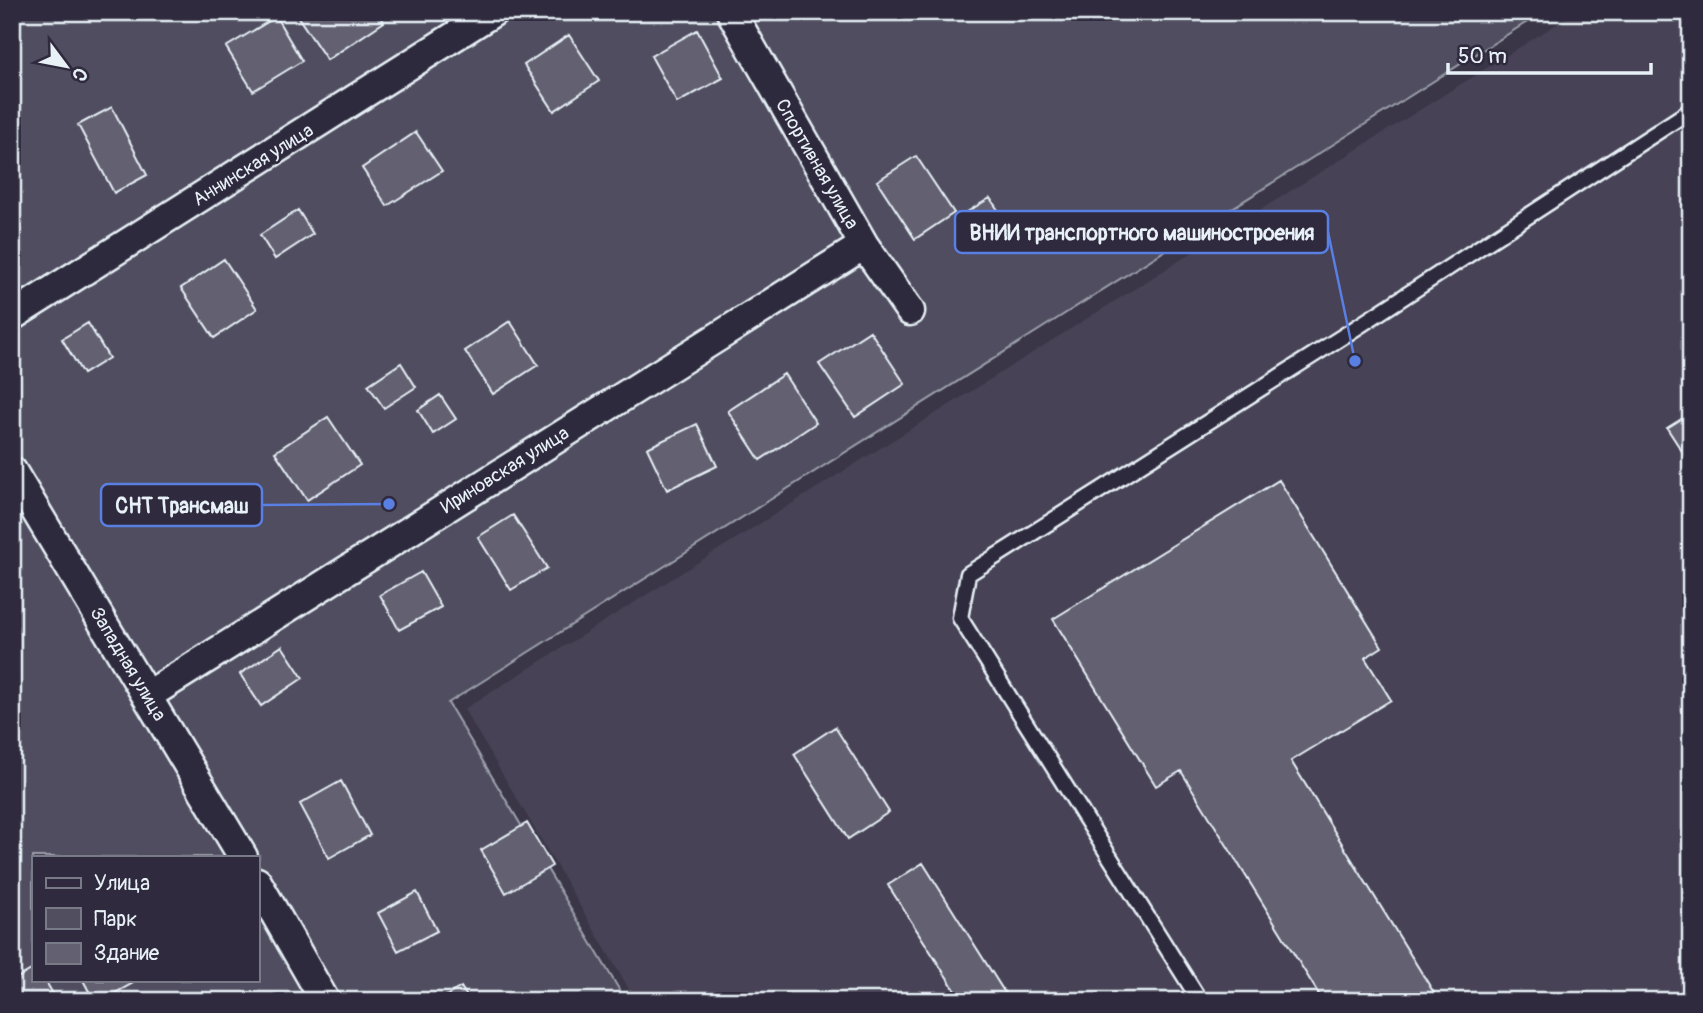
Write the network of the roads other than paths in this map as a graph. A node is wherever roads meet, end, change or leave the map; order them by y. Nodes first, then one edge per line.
1 (493, 12) edge
2 (731, 12) edge
3 (1691, 110) edge
4 (864, 245) junction
5 (910, 311) dead end
6 (12, 316) edge
7 (12, 471) edge
8 (146, 696) junction
9 (242, 856) edge
10 (259, 886) edge
11 (325, 1001) edge
12 (1200, 1001) edge

1 - 6 street, Аннинская улица
2 - 4 street, Спортивная улица
3 - 12 lane
4 - 5 street, Спортивная улица
4 - 8 street, Ириновская улица
7 - 8 street, Западная улица
8 - 9 street, Западная улица
10 - 11 street

